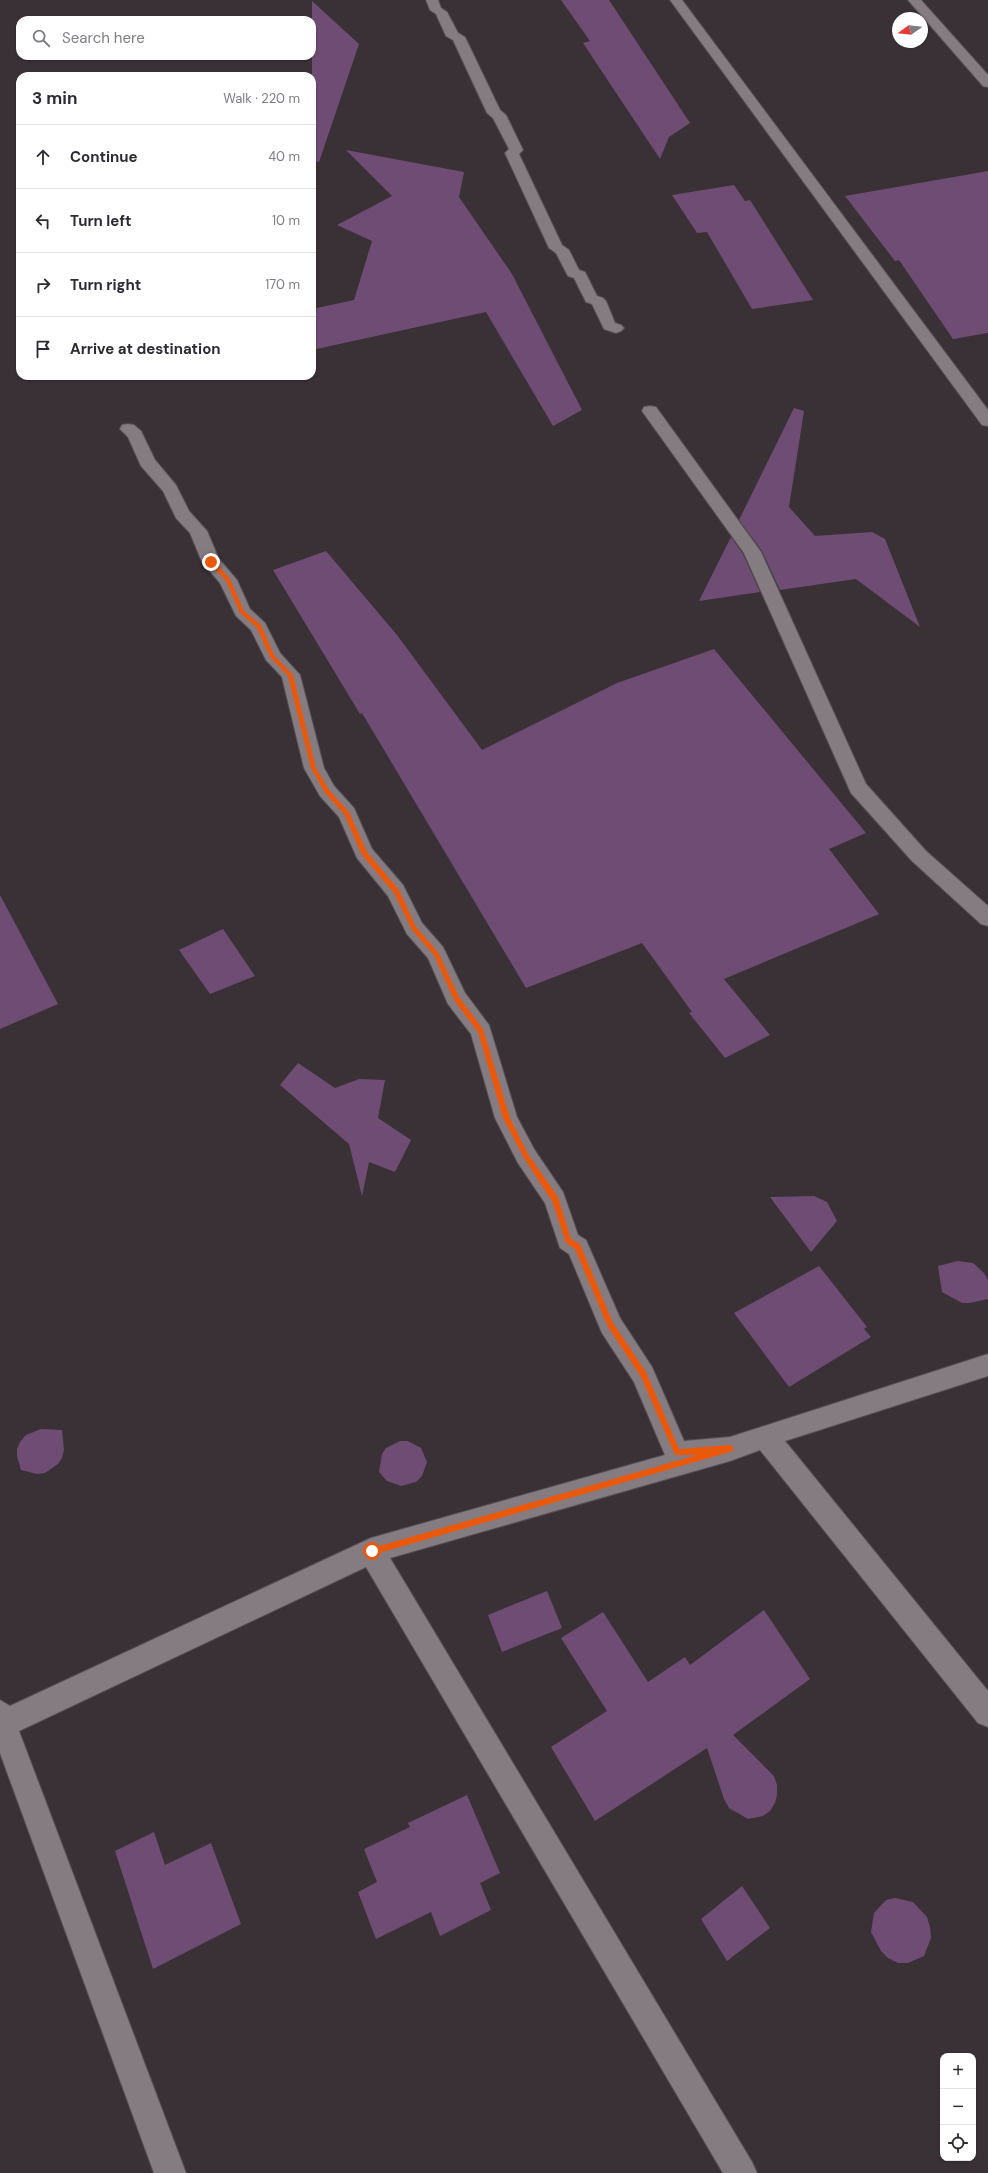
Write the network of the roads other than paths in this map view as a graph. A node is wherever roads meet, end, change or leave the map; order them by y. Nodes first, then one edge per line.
1 (432, 0) edge
2 (676, 0) edge
3 (914, 0) edge
4 (988, 83) edge
5 (616, 328) dead end
6 (650, 411) dead end
7 (988, 421) edge
8 (128, 429) dead end
9 (988, 918) edge
10 (988, 1365) edge
11 (765, 1436) junction
12 (730, 1449) junction
13 (372, 1551) junction
14 (988, 1714) edge
15 (2, 1719) edge
16 (170, 2173) edge
17 (741, 2173) edge

1 - 5 street
2 - 7 street
3 - 4 street
6 - 9 street
8 - 12 street
10 - 11 street
11 - 12 street
11 - 14 street
12 - 13 street
13 - 15 street
13 - 17 street
15 - 16 street

